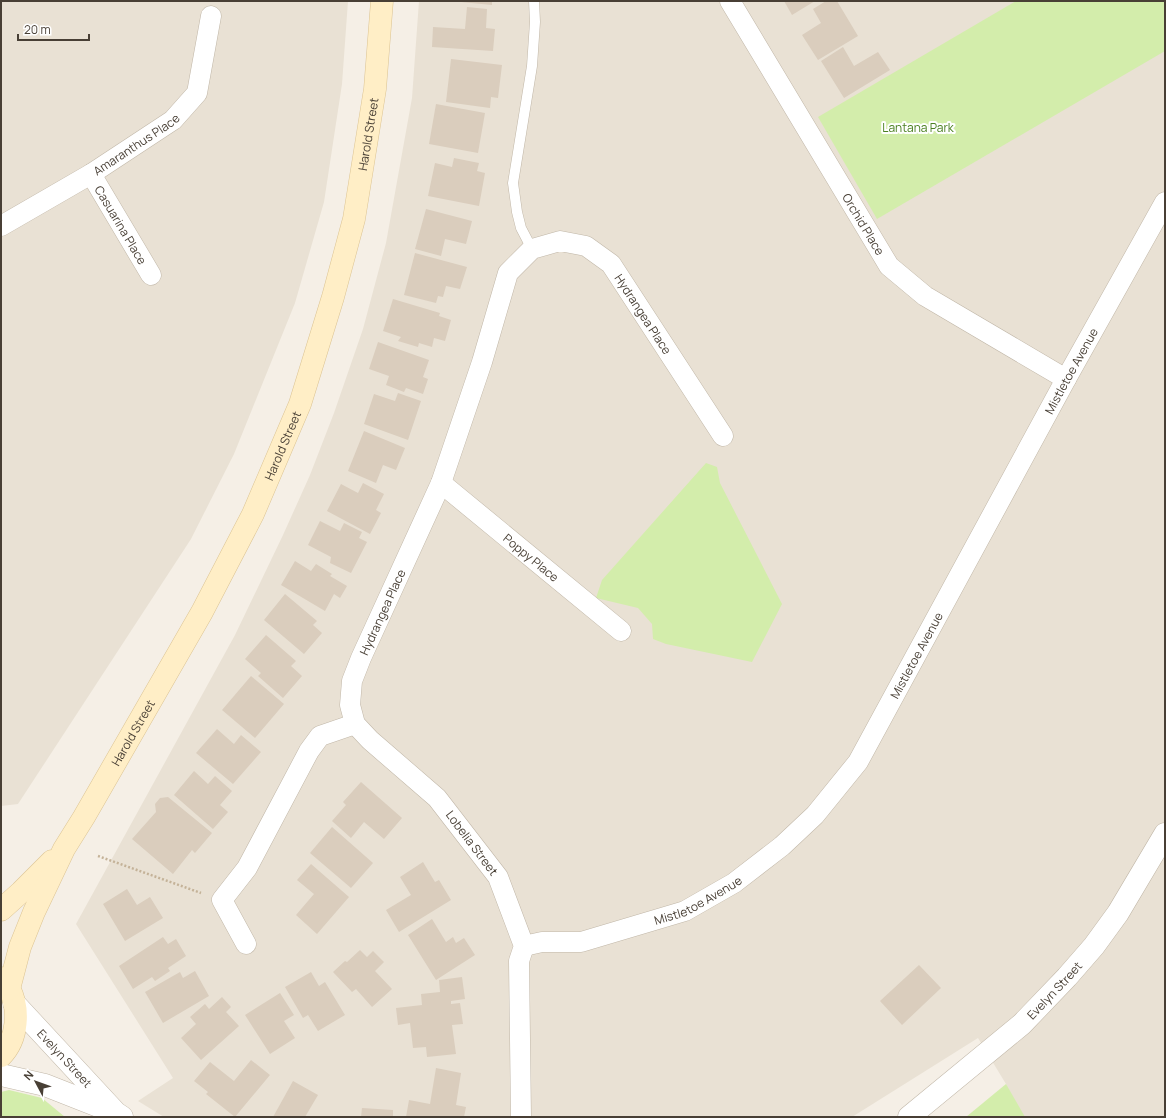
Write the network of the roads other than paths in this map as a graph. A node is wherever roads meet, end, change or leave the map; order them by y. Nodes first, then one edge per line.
1 (382, 1) edge
2 (534, 1) edge
3 (730, 1) edge
4 (211, 16) dead end
5 (91, 174) junction
6 (1165, 202) edge
7 (1, 226) edge
8 (532, 249) junction
9 (151, 275) dead end
10 (1066, 379) junction
11 (723, 436) dead end
12 (441, 483) junction
13 (621, 631) dead end
14 (355, 724) junction
15 (1165, 834) edge
16 (64, 849) junction
17 (1, 910) edge
18 (246, 944) dead end
19 (524, 946) junction
20 (8, 990) edge
21 (1, 1056) edge
22 (1, 1075) edge
23 (119, 1115) edge
24 (521, 1117) edge
25 (909, 1117) edge

1 - 16 main road, Harold Street
2 - 8 lane
3 - 10 street, Orchid Place
4 - 5 street, Amaranthus Place
5 - 7 street, Amaranthus Place
5 - 9 street, Casuarina Place
6 - 10 street, Mistletoe Avenue
8 - 11 street, Hydrangea Place
8 - 12 street, Hydrangea Place
10 - 19 street, Mistletoe Avenue
12 - 13 street, Poppy Place
12 - 14 street, Hydrangea Place
14 - 18 street
14 - 19 street, Lobelia Street
15 - 25 street, Evelyn Street
16 - 17 main road, Harold Street
16 - 20 main road, Harold Street
19 - 24 street
20 - 21 main road, Harold Street
20 - 23 street, Evelyn Street
22 - 23 street, Evelyn Street

